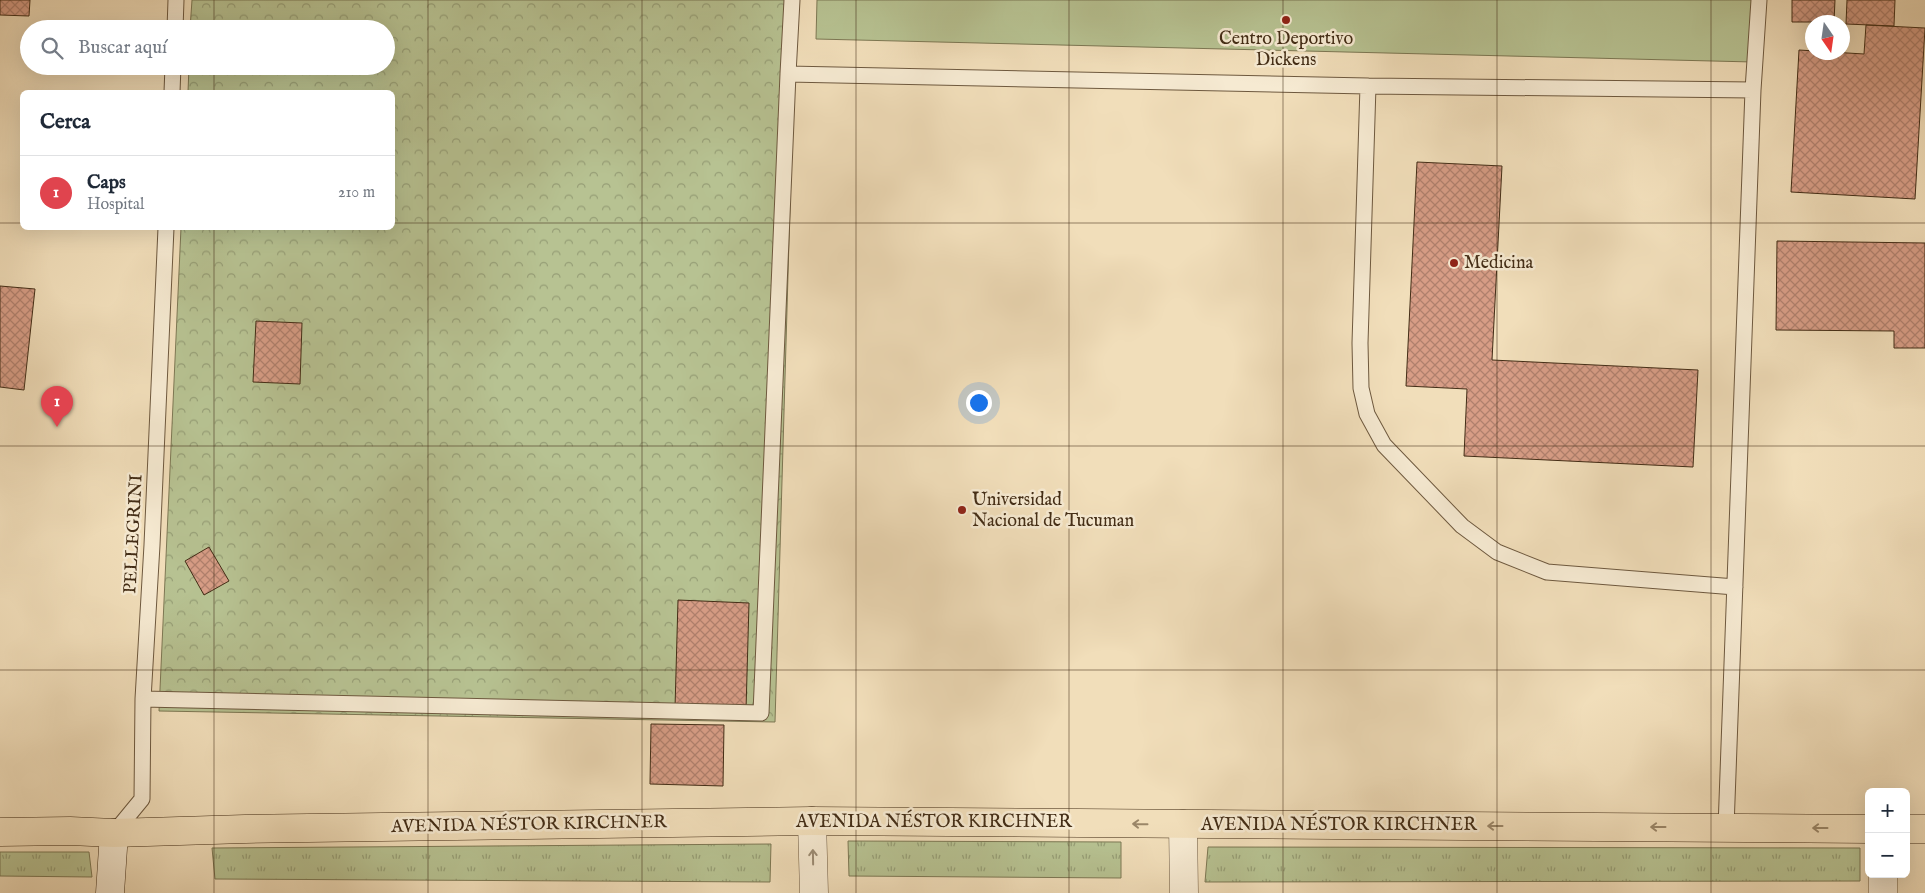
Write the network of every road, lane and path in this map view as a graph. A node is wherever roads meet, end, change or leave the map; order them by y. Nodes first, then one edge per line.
1 (176, 0) edge
2 (792, 0) edge
3 (1759, 0) edge
4 (175, 20) edge
5 (788, 74) junction
6 (173, 75) edge
7 (1368, 86) junction
8 (172, 90) edge
9 (1753, 90) junction
10 (166, 230) edge
11 (1735, 587) junction
12 (143, 699) junction
13 (812, 821) junction
14 (1183, 824) junction
15 (1726, 828) junction
16 (1865, 829) edge
17 (1910, 829) edge
18 (1925, 829) edge
19 (0, 832) edge
20 (114, 833) junction
21 (1883, 878) edge
22 (110, 893) edge
23 (814, 893) edge
24 (1184, 893) edge
25 (1883, 893) edge

1 - 4 lane
2 - 5 lane
3 - 9 lane
5 - 7 lane
5 - 12 lane
6 - 8 lane
7 - 9 lane
7 - 11 lane
9 - 11 lane
10 - 12 lane, PELLEGRINI
11 - 15 lane
12 - 20 lane, PELLEGRINI
14 -> 13 main road, AVENIDA NÉSTOR KIRCHNER
13 - 20 main road, AVENIDA NÉSTOR KIRCHNER
23 -> 13 street
15 -> 14 main road, AVENIDA NÉSTOR KIRCHNER
14 - 24 street
16 -> 15 main road, AVENIDA NÉSTOR KIRCHNER
17 - 18 main road
19 - 20 main road, AVENIDA NÉSTOR KIRCHNER
20 - 22 street
21 - 25 street

